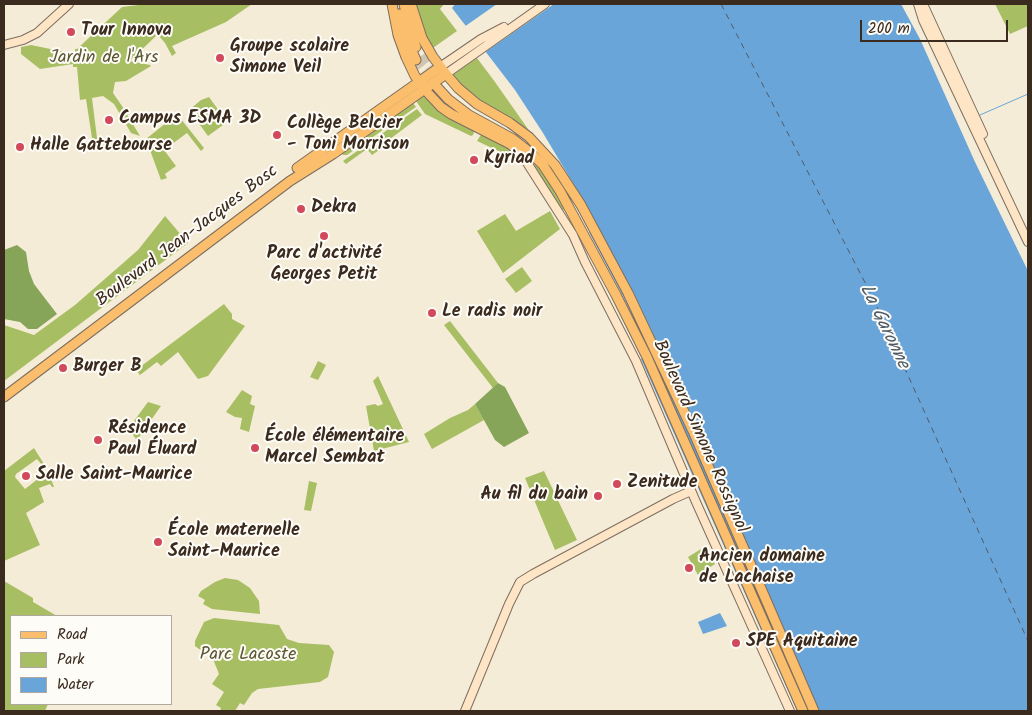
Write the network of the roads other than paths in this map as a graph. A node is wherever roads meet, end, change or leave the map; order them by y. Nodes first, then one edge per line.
1 (69, 4) edge
2 (392, 4) edge
3 (397, 4) edge
4 (404, 4) edge
5 (411, 4) edge
6 (539, 4) edge
7 (545, 4) edge
8 (918, 4) edge
9 (923, 4) edge
10 (4, 45) edge
11 (464, 56) junction
12 (442, 70) junction
13 (422, 85) junction
14 (510, 144) junction
15 (554, 182) junction
16 (572, 188) junction
17 (1028, 232) edge
18 (1028, 242) edge
19 (4, 391) edge
20 (4, 397) edge
21 (691, 491) junction
22 (465, 711) edge
23 (790, 711) edge
24 (803, 711) edge
25 (814, 711) edge

1 - 10 street
2 - 13 main road
3 - 4 main road
5 - 12 main road
6 - 11 street
7 - 11 street
8 - 18 street
9 - 17 street
11 - 12 street
12 - 13 main road, Boulevard Jean-Jacques Bosc
12 - 16 main road
13 - 14 main road
13 - 19 main road, Boulevard Jean-Jacques Bosc
13 - 20 main road, Boulevard Jean-Jacques Bosc
14 - 15 main road
14 - 21 street
15 - 16 main road
15 - 24 main road, Boulevard Simone Rossignol
16 - 25 main road, Boulevard Simone Rossignol
21 - 22 street
21 - 23 street

